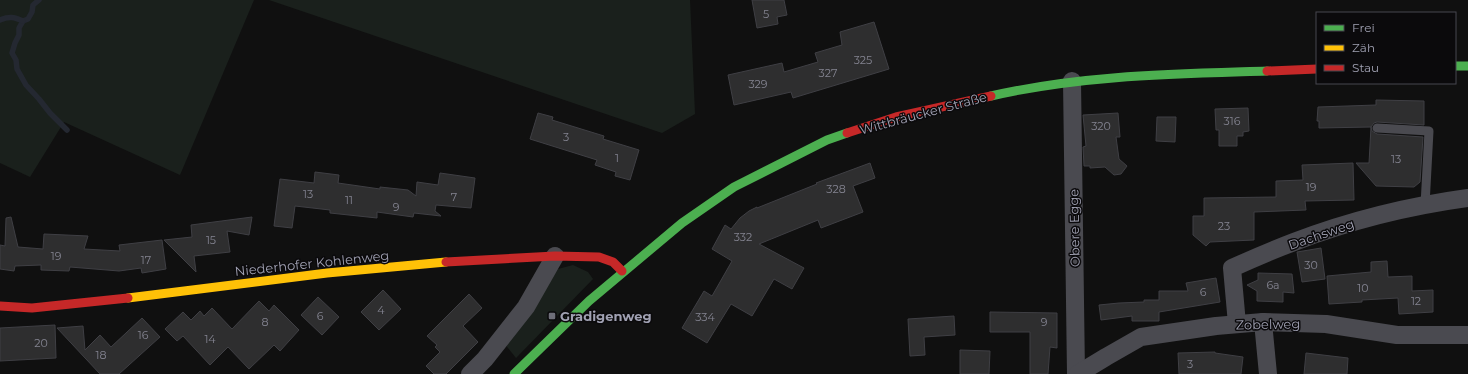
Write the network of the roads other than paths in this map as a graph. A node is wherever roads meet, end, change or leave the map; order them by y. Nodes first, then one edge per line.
1 (1456, 66) edge
2 (1468, 66) edge
3 (1316, 69) edge
4 (1072, 81) junction
5 (1377, 128) dead end
6 (1468, 198) edge
7 (1425, 205) junction
8 (555, 256) junction
9 (622, 271) junction
10 (0, 306) edge
11 (1263, 322) junction
12 (1237, 324) junction
13 (1468, 335) edge
14 (470, 374) edge
15 (514, 374) edge
16 (1077, 374) edge
17 (1268, 374) edge

1 - 2 main road
3 - 4 main road, Wittbräucker Straße
4 - 9 main road, Wittbräucker Straße
4 - 16 street, Obere Egge
5 - 7 lane
6 - 7 street, Dachsweg
7 - 12 street, Dachsweg
8 - 9 main road, Niederhofer Kohlenweg
8 - 10 main road, Niederhofer Kohlenweg
8 - 14 street
9 - 15 main road, Wittbräucker Straße
11 - 12 street, Zobelweg
11 - 13 street, Zobelweg
11 - 17 street
12 - 16 street, Zobelweg

